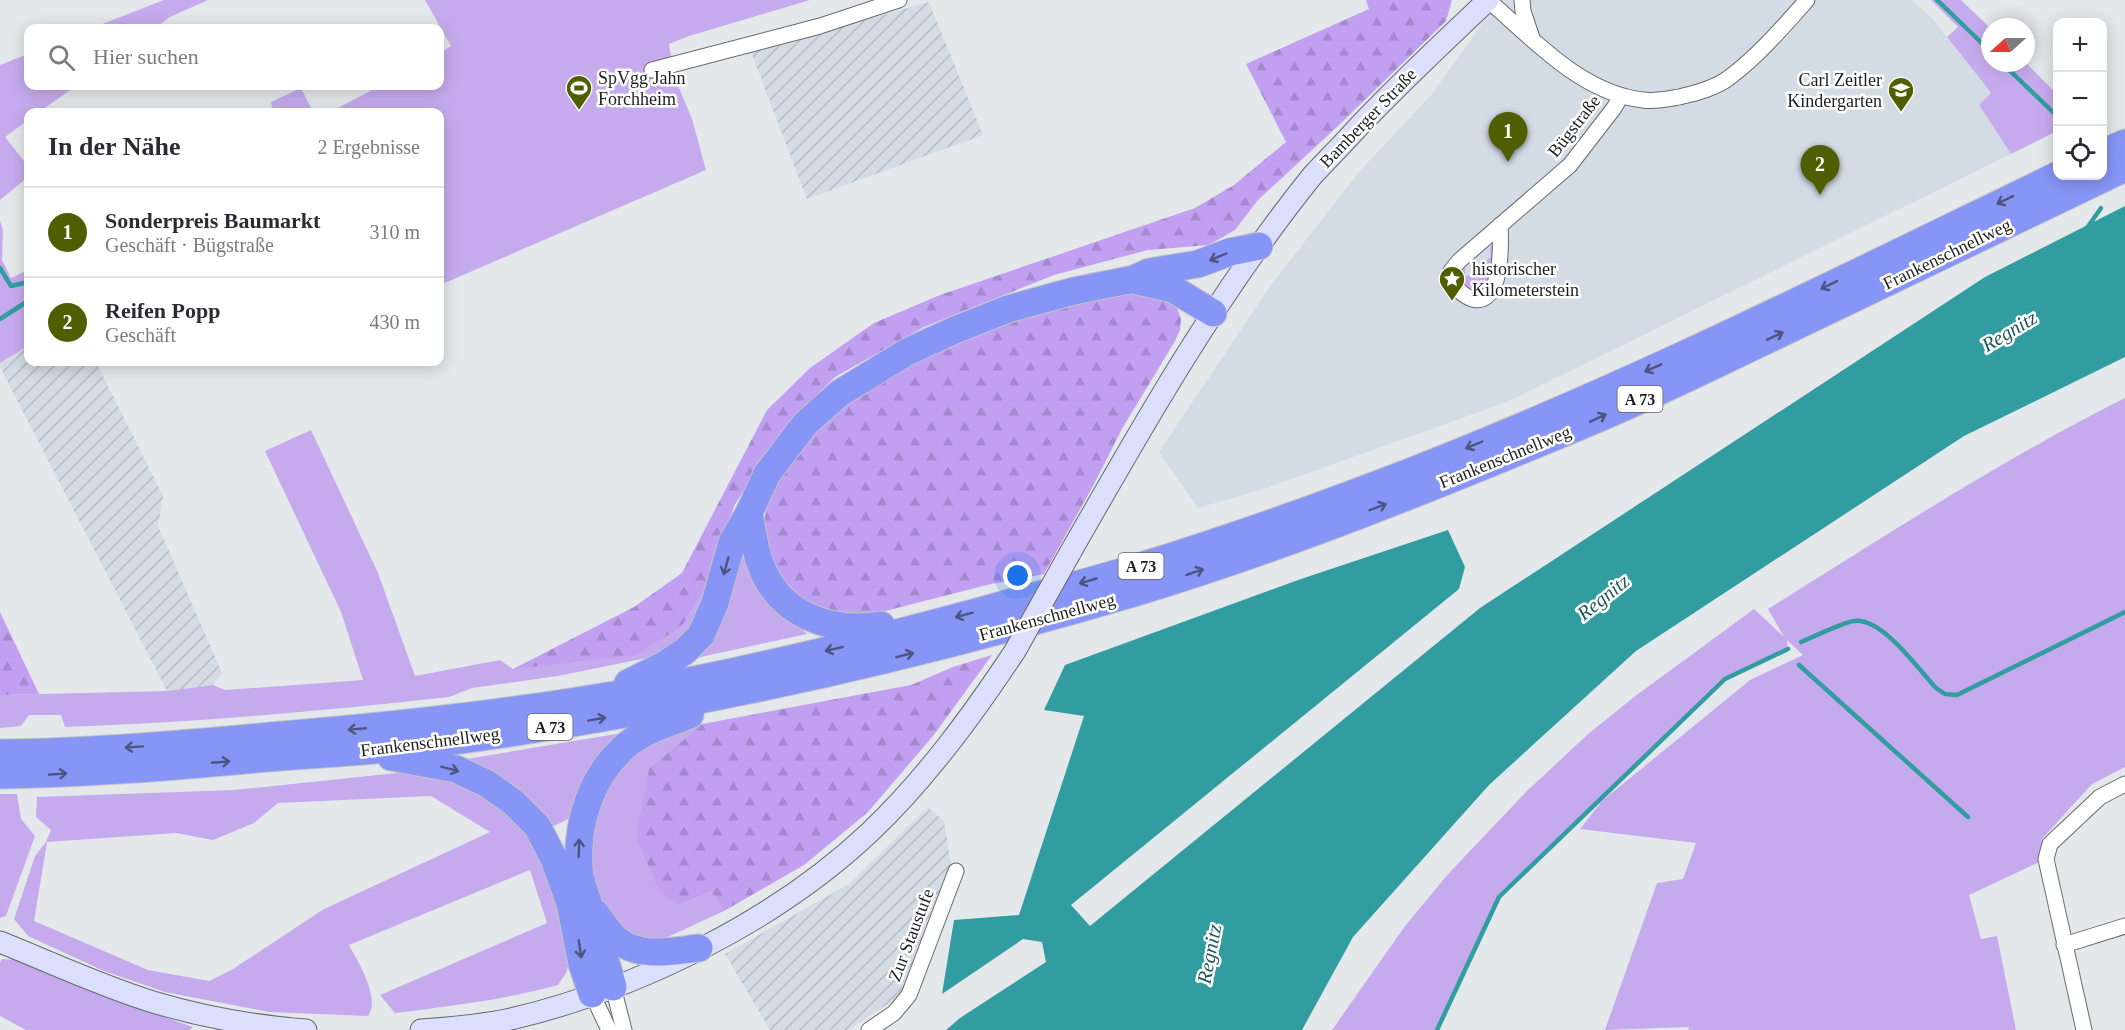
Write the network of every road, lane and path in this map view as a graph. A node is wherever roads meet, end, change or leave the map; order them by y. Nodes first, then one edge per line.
1 (899, 0) edge
2 (1488, 0) edge
3 (1522, 0) edge
4 (1808, 0) edge
5 (1532, 38) junction
6 (652, 70) dead end
7 (1621, 96) junction
8 (2125, 143) edge
9 (2107, 151) edge
10 (2125, 168) edge
11 (2053, 177) edge
12 (1500, 225) junction
13 (1259, 246) junction
14 (1178, 269) junction
15 (1134, 279) junction
16 (1213, 313) junction
17 (749, 513) junction
18 (911, 630) junction
19 (746, 692) junction
20 (587, 700) junction
21 (352, 751) junction
22 (0, 753) edge
23 (0, 775) edge
24 (2125, 784) edge
25 (956, 871) dead end
26 (589, 905) junction
27 (2125, 926) edge
28 (0, 942) edge
29 (2064, 945) junction
30 (699, 948) junction
31 (603, 991) junction
32 (306, 1030) edge
33 (421, 1030) edge
34 (609, 1030) edge
35 (624, 1030) edge
36 (869, 1030) edge
37 (2084, 1030) edge

1 - 6 street
2 - 5 street, Bügstraße
2 - 13 main road, Bamberger Straße
3 - 5 street
4 - 7 street, Bügstraße
5 - 7 street, Bügstraße
7 - 12 street, Bügstraße
8 - 9 highway
19 -> 10 highway, Frankenschnellweg / A 73
11 -> 18 highway, Frankenschnellweg / A 73
12 - 12 street, Bügstraße
13 -> 14 highway
13 - 16 main road, Bamberger Straße
14 - 15 highway
14 - 16 highway
15 - 16 highway
15 - 17 highway
16 - 30 main road, Bamberger Straße, bridge
17 - 18 highway
17 -> 20 highway
18 -> 20 highway, Frankenschnellweg / A 73
21 -> 19 highway, Frankenschnellweg / A 73
26 -> 19 highway
20 -> 22 highway, Frankenschnellweg / A 73
23 -> 21 highway, Frankenschnellweg / A 73
21 -> 31 highway
24 - 29 street
25 - 36 street, Zur Staustufe
26 - 30 highway
26 - 31 highway
27 - 29 street
28 - 32 main road
29 - 37 street
30 - 31 main road, Bamberger Straße
31 - 33 main road, Bamberger Straße
31 - 34 street
31 - 35 street

